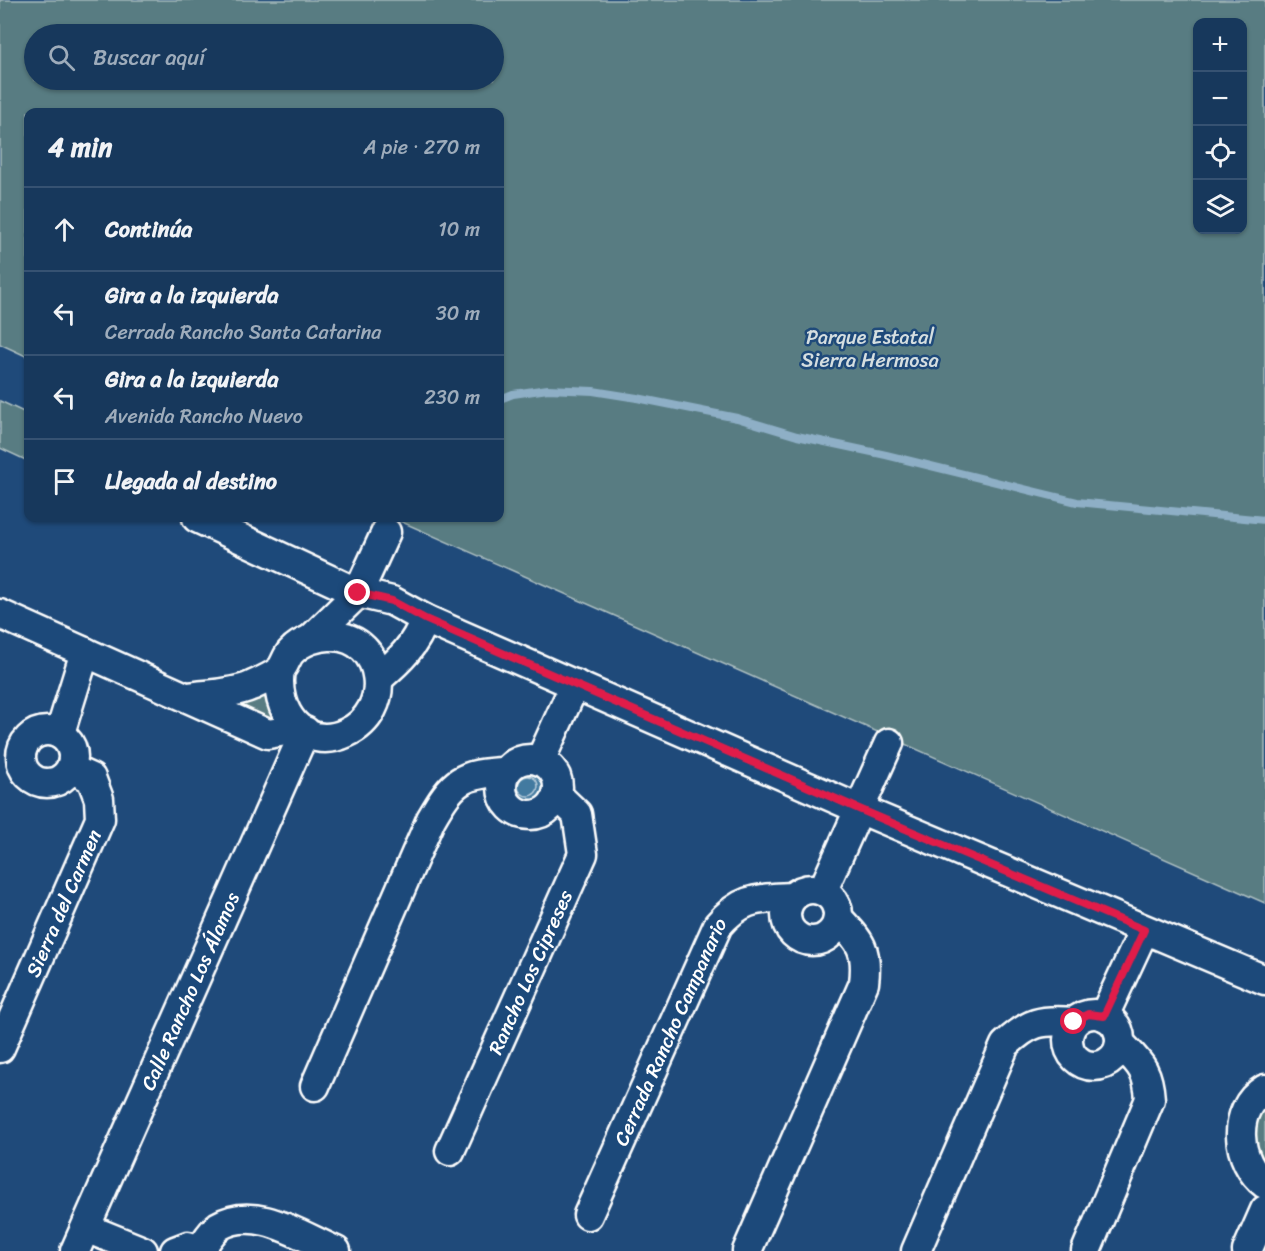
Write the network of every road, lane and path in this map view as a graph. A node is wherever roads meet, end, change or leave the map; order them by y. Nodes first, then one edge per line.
1 (206, 522) edge
2 (386, 532) dead end
3 (358, 593) junction
4 (0, 614) edge
5 (425, 619) junction
6 (312, 638) junction
7 (85, 652) junction
8 (280, 670) junction
9 (379, 678) junction
10 (575, 684) junction
11 (188, 697) junction
12 (300, 728) junction
13 (60, 733) junction
14 (12, 743) edge
15 (889, 743) dead end
16 (540, 761) junction
17 (71, 769) junction
18 (506, 772) junction
19 (557, 795) junction
20 (859, 809) junction
21 (823, 890) junction
22 (792, 897) junction
23 (839, 919) junction
24 (1144, 930) junction
25 (1236, 970) junction
26 (1265, 980) edge
27 (1265, 1002) edge
28 (1104, 1016) junction
29 (1074, 1022) junction
30 (1120, 1043) junction
31 (0, 1048) edge
32 (1263, 1084) edge
33 (315, 1086) dead end
34 (450, 1151) dead end
35 (1265, 1184) edge
36 (1265, 1210) edge
37 (588, 1215) dead end
38 (80, 1240) edge
39 (193, 1250) edge
40 (143, 1251) edge
41 (336, 1251) edge
42 (747, 1251) edge
43 (916, 1251) edge
44 (1086, 1251) edge
45 (1247, 1251) edge

1 - 3 street
2 - 3 street
3 - 5 street
3 - 6 street
4 - 7 street
5 - 9 street
5 - 10 street
6 - 8 street
6 - 9 street
7 - 11 street
7 - 13 street
8 - 11 street
8 - 12 street
9 - 12 street
10 - 16 street
10 - 20 street
11 - 12 street
12 - 38 street, Calle Rancho Los Álamos
13 - 14 street
13 - 17 street
14 - 17 street
15 - 20 street
16 - 18 street
16 - 19 street, Rancho Los Cipreses
17 - 31 street, Sierra del Carmen
18 - 19 street
18 - 33 street
19 - 34 street, Rancho Los Cipreses
20 - 21 street
20 - 24 street
21 - 22 street
21 - 23 street
22 - 23 street
22 - 37 street, Cerrada Rancho Campanario
23 - 42 street
24 - 25 street
24 - 28 street
25 - 26 street
25 - 27 street
28 - 29 street
28 - 30 street
29 - 30 street
29 - 43 street
30 - 44 street
32 - 35 street
36 - 45 street
38 - 40 street
39 - 41 street

